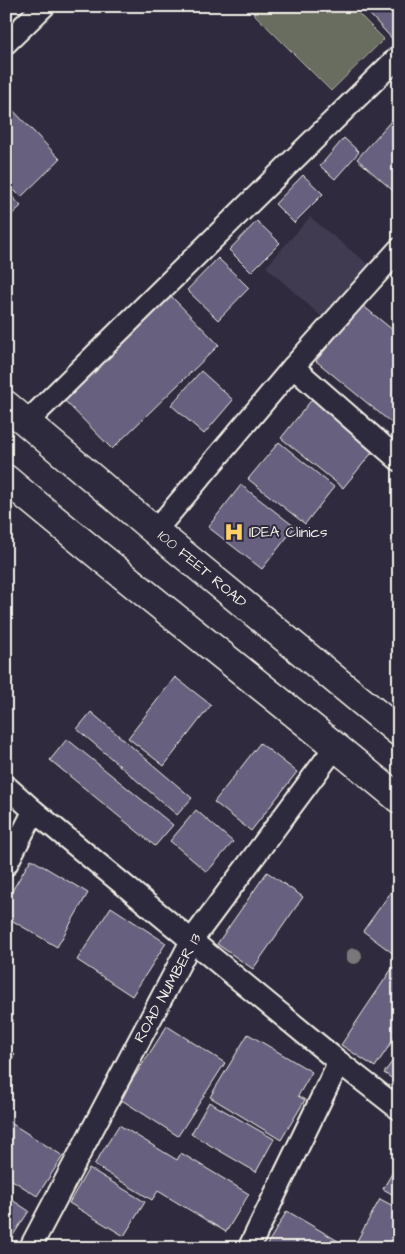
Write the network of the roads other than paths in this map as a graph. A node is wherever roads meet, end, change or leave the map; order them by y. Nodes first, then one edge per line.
1 (44, 6) edge
2 (6, 43) edge
3 (399, 56) edge
4 (399, 249) edge
5 (293, 367) junction
6 (6, 405) edge
7 (27, 422) junction
8 (399, 460) edge
9 (6, 479) edge
10 (155, 530) junction
11 (399, 732) edge
12 (336, 746) junction
13 (6, 786) edge
14 (399, 799) edge
15 (34, 811) junction
16 (6, 865) edge
17 (192, 940) junction
18 (339, 1062) junction
19 (399, 1110) edge
20 (30, 1248) edge
21 (249, 1248) edge

1 - 2 street
3 - 7 street
4 - 5 street
5 - 8 street
5 - 10 street
6 - 7 main road, 100 FEET ROAD
7 - 10 main road, 100 FEET ROAD
9 - 12 main road
10 - 11 main road, 100 FEET ROAD
12 - 14 main road
12 - 17 street, ROAD NUMBER 13
13 - 15 street
15 - 16 street
15 - 17 street
17 - 18 street
17 - 20 street, ROAD NUMBER 13
18 - 19 street
18 - 21 street

